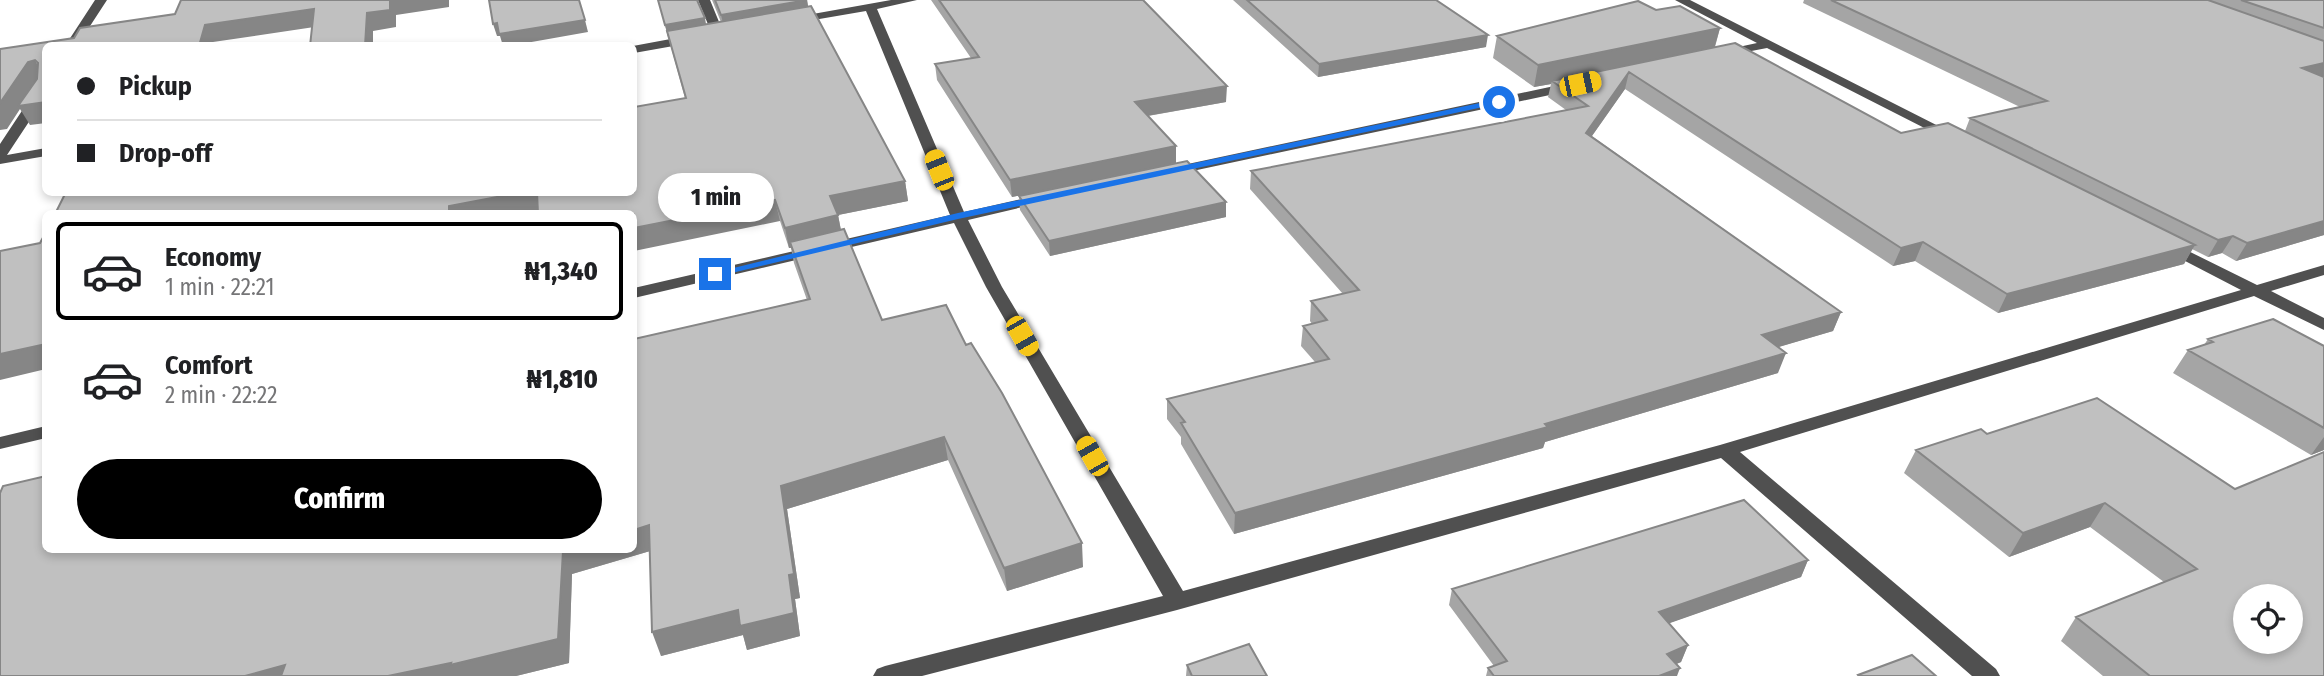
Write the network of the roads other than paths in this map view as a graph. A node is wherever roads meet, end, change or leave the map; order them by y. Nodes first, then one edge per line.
1 (101, 0) edge
2 (704, 0) edge
3 (911, 0) edge
4 (1681, 0) edge
5 (870, 7) junction
6 (781, 23) edge
7 (73, 42) edge
8 (1770, 44) junction
9 (637, 48) edge
10 (1716, 55) edge
11 (1594, 81) edge
12 (42, 91) edge
13 (1969, 145) edge
14 (42, 153) edge
15 (0, 154) edge
16 (0, 160) edge
17 (1148, 176) edge
18 (1053, 196) edge
19 (958, 216) junction
20 (2156, 240) edge
21 (2324, 270) edge
22 (2255, 290) junction
23 (637, 292) edge
24 (2324, 325) edge
25 (42, 433) edge
26 (0, 443) edge
27 (1725, 450) junction
28 (1177, 601) junction
29 (885, 676) edge
30 (1988, 676) edge

1 - 7 street
2 - 9 street
3 - 5 street
4 - 8 street
5 - 6 street
5 - 19 street
8 - 10 street
8 - 13 street
11 - 17 street
12 - 15 street
14 - 16 street
18 - 19 street
19 - 23 street
19 - 28 street
20 - 22 street
21 - 22 street
22 - 24 street
22 - 27 street
25 - 26 street
27 - 28 street
27 - 30 street
28 - 29 street

